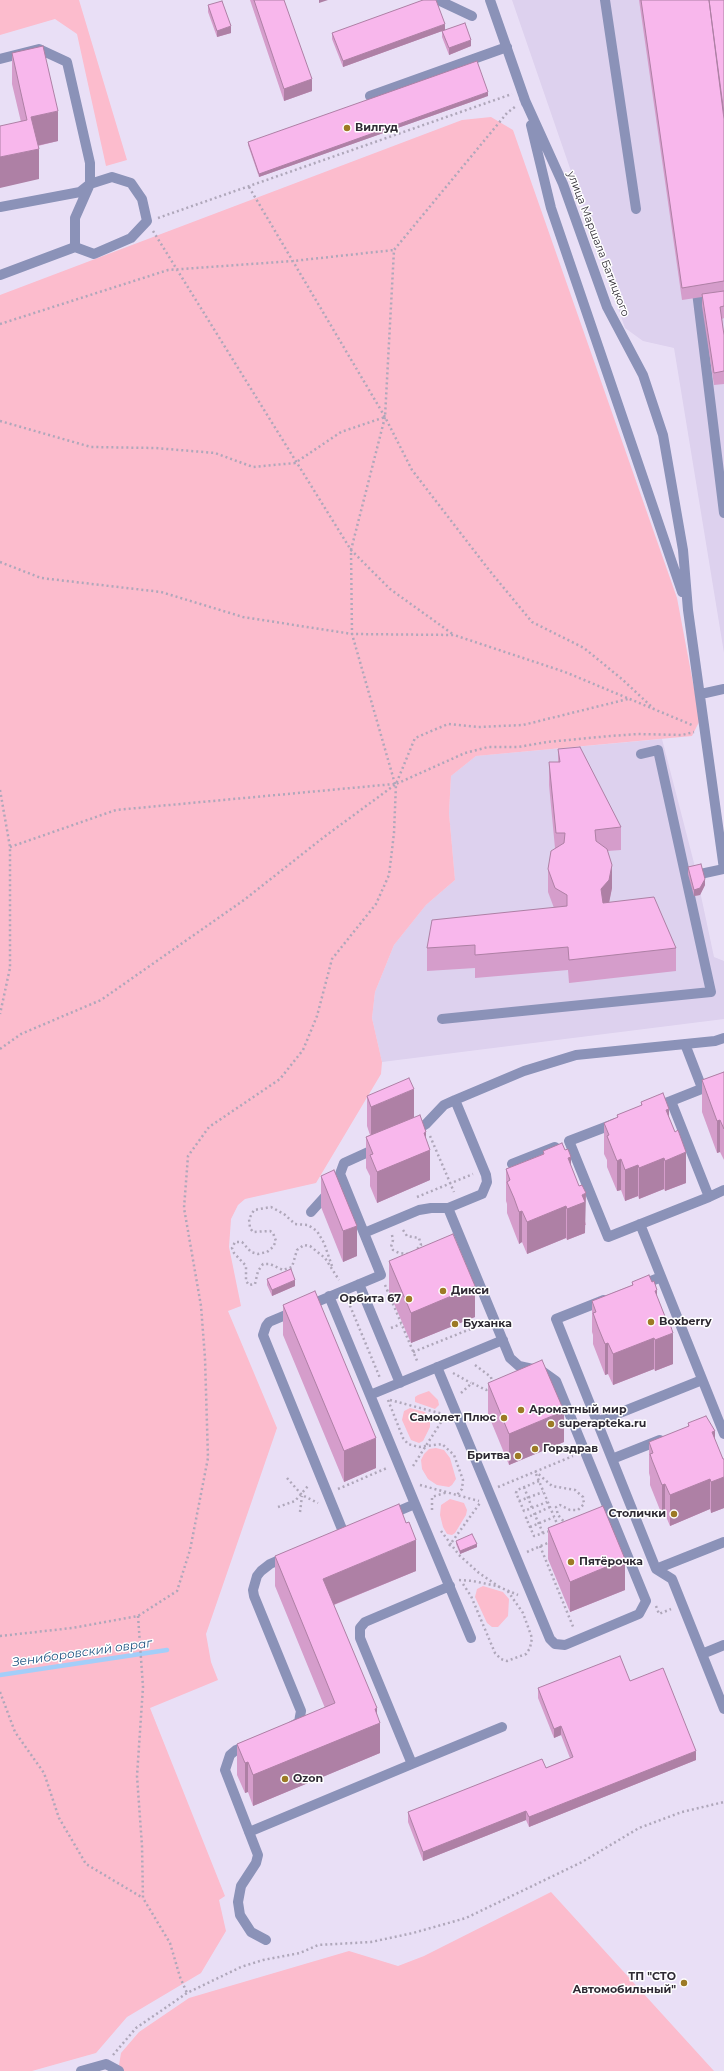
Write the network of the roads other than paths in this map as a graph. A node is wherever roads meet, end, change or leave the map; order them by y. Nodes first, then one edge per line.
1 (438, 0) edge
2 (490, 0) edge
3 (605, 0) edge
4 (472, 16) dead end
5 (507, 47) junction
6 (0, 59) edge
7 (523, 94) junction
8 (370, 96) dead end
9 (90, 184) junction
10 (0, 207) edge
11 (636, 209) dead end
12 (75, 247) junction
13 (0, 275) edge
14 (702, 276) edge
15 (724, 512) edge
16 (688, 610) junction
17 (724, 689) edge
18 (701, 694) junction
19 (641, 754) dead end
20 (724, 869) edge
21 (686, 877) junction
22 (442, 1019) dead end
23 (724, 1038) edge
24 (684, 1044) junction
25 (724, 1080) edge
26 (702, 1088) junction
27 (455, 1100) junction
28 (671, 1101) junction
29 (649, 1110) edge
30 (627, 1118) edge
31 (405, 1136) edge
32 (570, 1141) junction
33 (384, 1145) edge
34 (512, 1164) dead end
35 (342, 1179) junction
36 (724, 1190) edge
37 (709, 1197) junction
38 (448, 1208) junction
39 (311, 1212) dead end
40 (640, 1224) junction
41 (364, 1233) junction
42 (661, 1277) junction
43 (359, 1284) junction
44 (626, 1291) edge
45 (330, 1296) junction
46 (612, 1296) edge
47 (503, 1340) junction
48 (439, 1367) junction
49 (702, 1380) junction
50 (400, 1383) junction
51 (370, 1395) junction
52 (597, 1422) junction
53 (724, 1434) edge
54 (668, 1436) edge
55 (612, 1459) junction
56 (415, 1504) junction
57 (380, 1519) edge
58 (358, 1528) edge
59 (724, 1542) edge
60 (299, 1552) edge
61 (656, 1569) junction
62 (448, 1583) junction
63 (471, 1638) dead end
64 (724, 1646) edge
65 (702, 1654) junction
66 (724, 1709) edge
67 (502, 1727) dead end
68 (283, 1730) edge
69 (262, 1739) edge
70 (412, 1764) junction
71 (249, 1832) junction
72 (266, 1940) dead end
73 (81, 2071) edge
74 (119, 2071) edge

1 - 4 street
2 - 5 street, улица Маршала Батицкого
3 - 11 street
5 - 7 street, улица Маршала Батицкого
5 - 8 street
6 - 9 street
7 - 16 street, улица Маршала Батицкого
7 - 16 street, улица Маршала Батицкого
9 - 10 street
9 - 12 street
9 - 12 street
12 - 13 street
14 - 15 street
16 - 18 street, улица Маршала Батицкого
17 - 18 street
18 - 20 street, улица Маршала Батицкого
19 - 21 street
20 - 21 street
21 - 22 street
23 - 24 street
24 - 26 street
24 - 27 street
25 - 26 street
26 - 28 street
27 - 31 street
27 - 38 street
28 - 29 street
28 - 37 street
30 - 32 street
32 - 34 street
32 - 40 street
33 - 35 street
35 - 39 street
35 - 41 street
36 - 37 street
37 - 40 street
38 - 41 street
38 - 47 street
40 - 42 street
41 - 43 street
42 - 44 street
42 - 49 street
43 - 45 street
43 - 50 street
45 - 51 street
45 - 58 street
46 - 52 street
47 - 48 street
47 - 48 street
48 - 50 street
49 - 52 street
49 - 53 street
50 - 51 street
51 - 56 street
52 - 55 street
54 - 55 street
55 - 61 street
56 - 57 street
56 - 62 street
59 - 61 street
60 - 68 street
61 - 65 street
62 - 63 street
62 - 70 street
64 - 65 street
65 - 66 street
67 - 70 street
69 - 71 street
70 - 71 street
71 - 72 street
73 - 74 street

